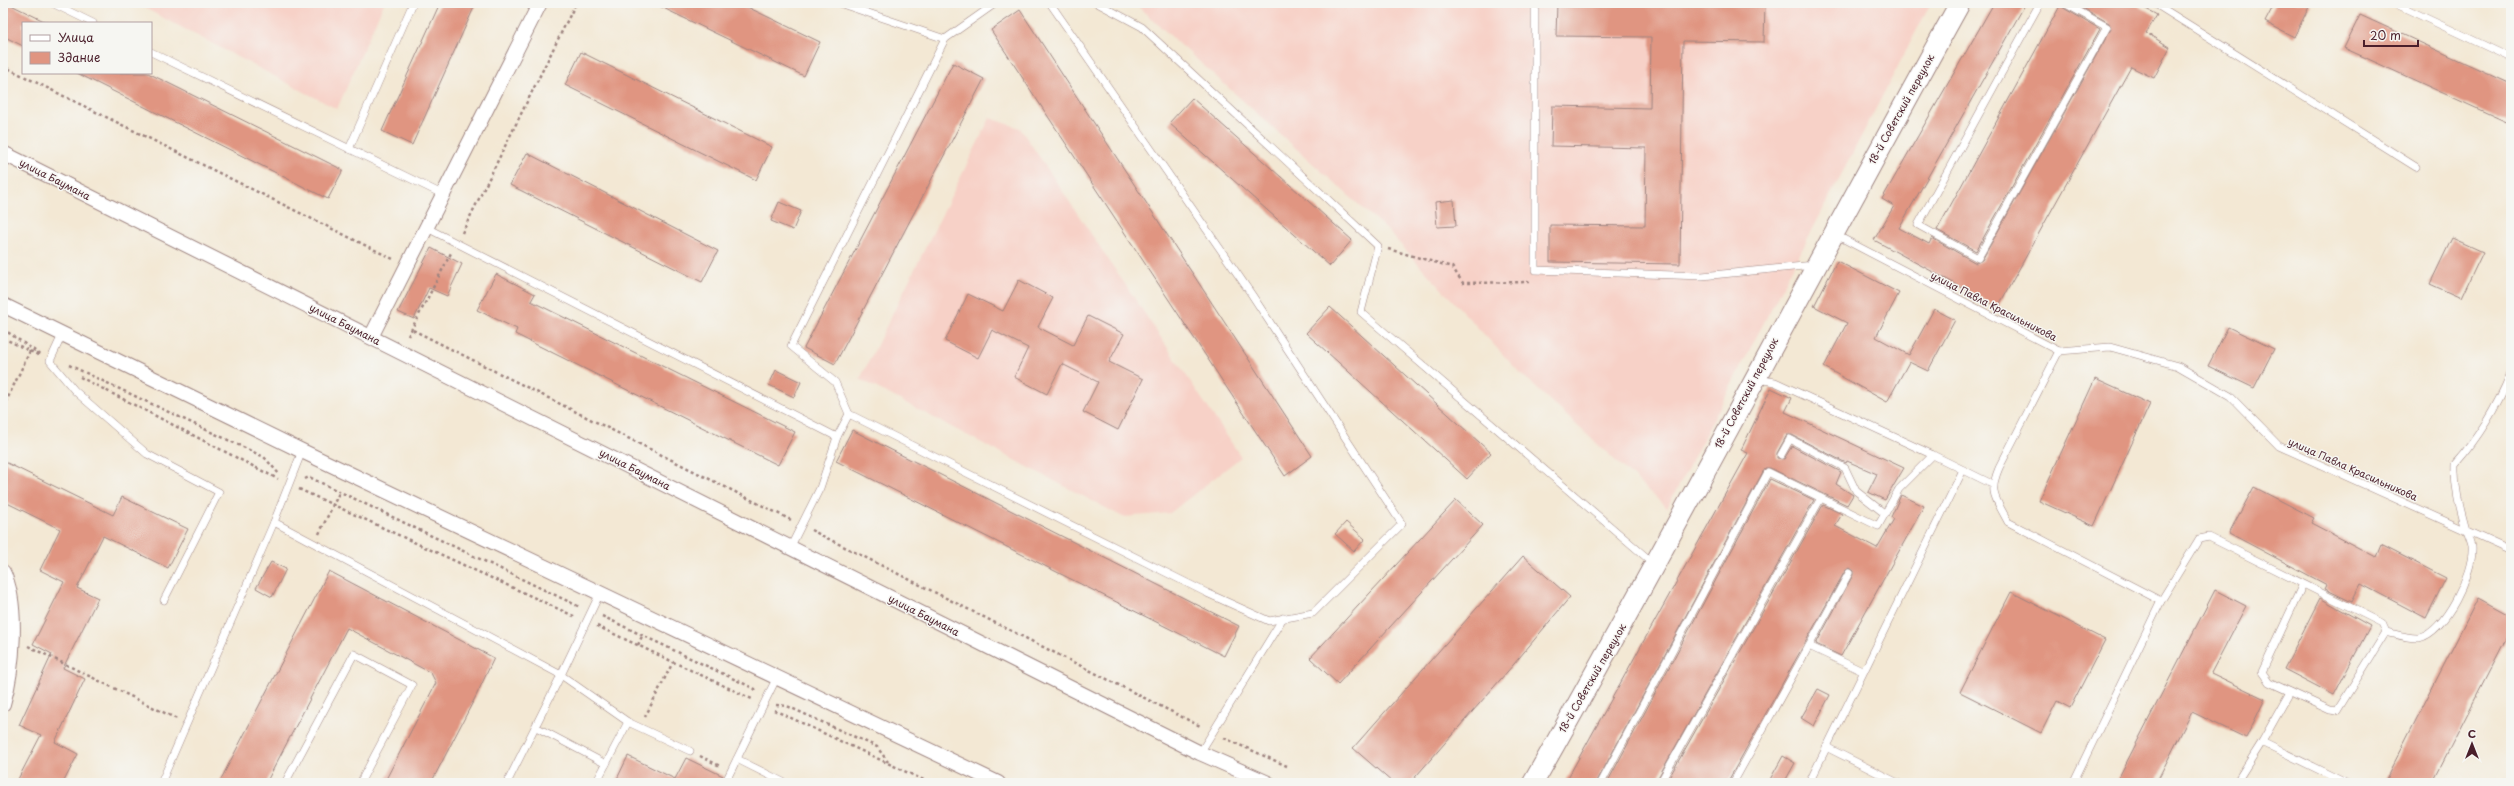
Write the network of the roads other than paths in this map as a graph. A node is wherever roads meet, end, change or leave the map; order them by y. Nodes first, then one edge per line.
1 (52, 3) edge
2 (413, 3) edge
3 (540, 3) edge
4 (839, 3) edge
5 (996, 3) edge
6 (1050, 3) edge
7 (1097, 3) edge
8 (1535, 3) edge
9 (1960, 3) edge
10 (2040, 3) edge
11 (2064, 3) edge
12 (2154, 3) edge
13 (2394, 3) edge
14 (91, 22) edge
15 (945, 39) junction
16 (152, 52) edge
17 (2511, 58) edge
18 (349, 149) junction
19 (3, 153) edge
20 (2416, 166) dead end
21 (442, 194) junction
22 (427, 228) junction
23 (1832, 233) junction
24 (1815, 265) junction
25 (3, 305) edge
26 (62, 335) junction
27 (371, 337) junction
28 (2059, 351) junction
29 (2511, 373) edge
30 (1754, 378) junction
31 (849, 414) junction
32 (836, 437) junction
33 (302, 451) junction
34 (1781, 454) dead end
35 (1933, 454) junction
36 (1962, 470) junction
37 (1992, 484) junction
38 (1821, 498) junction
39 (1884, 512) junction
40 (274, 522) junction
41 (2467, 530) junction
42 (790, 548) junction
43 (2511, 551) edge
44 (1655, 564) junction
45 (3, 572) edge
46 (1849, 573) dead end
47 (2303, 584) junction
48 (600, 593) junction
49 (164, 600) dead end
50 (2161, 601) junction
51 (1283, 618) junction
52 (2386, 632) junction
53 (1809, 646) junction
54 (1862, 671) junction
55 (561, 675) junction
56 (777, 677) junction
57 (2290, 692) junction
58 (3, 704) edge
59 (628, 722) junction
60 (536, 727) junction
61 (2262, 742) junction
62 (1826, 747) junction
63 (690, 751) road end
64 (1200, 753) junction
65 (737, 759) junction
66 (606, 764) junction
67 (727, 779) dead end
68 (161, 783) edge
69 (285, 783) edge
70 (360, 783) edge
71 (506, 783) edge
72 (596, 783) edge
73 (784, 783) edge
74 (998, 783) edge
75 (1268, 783) edge
76 (1533, 783) edge
77 (1601, 783) edge
78 (1660, 783) edge
79 (1733, 783) edge
80 (1809, 783) edge
81 (1898, 783) edge
82 (2073, 783) edge
83 (2236, 783) edge
84 (2346, 783) edge

1 - 14 lane
2 - 18 lane
3 - 21 street
4 - 15 lane
5 - 15 lane
6 - 51 lane
7 - 44 lane
8 - 24 lane
9 - 23 street, 18-й Советский переулок
10 - 11 lane
12 - 20 lane
13 - 17 lane
15 - 31 lane
16 - 18 lane
18 - 21 lane
19 - 27 street, улица Баумана
21 - 22 street
22 - 27 street
22 - 32 lane
23 - 24 street, 18-й Советский переулок
23 - 28 lane, улица Павла Красильникова
24 - 30 street, 18-й Советский переулок
25 - 26 street
26 - 33 street
26 - 49 lane
27 - 42 street, улица Баумана
28 - 37 lane
28 - 41 lane, улица Павла Красильникова
29 - 41 lane
30 - 35 lane
30 - 44 street, 18-й Советский переулок
31 - 32 lane
31 - 51 lane
32 - 42 lane
33 - 40 lane
33 - 48 street
34 - 39 lane
35 - 36 lane
35 - 39 lane
36 - 37 lane
36 - 54 lane
37 - 50 lane
38 - 39 lane
38 - 77 lane
38 - 78 lane
40 - 55 lane
40 - 68 lane
41 - 43 lane, улица Павла Красильникова
41 - 52 lane
42 - 64 street, улица Баумана
44 - 76 street, 18-й Советский переулок
45 - 58 street
46 - 53 lane
47 - 50 lane
47 - 52 lane
47 - 57 lane
48 - 55 lane
48 - 56 street
50 - 82 lane
51 - 64 lane
52 - 57 lane
53 - 54 lane
53 - 79 lane
54 - 62 lane
55 - 59 lane
55 - 60 lane
56 - 65 lane
56 - 74 street
57 - 61 lane
59 - 63 lane
59 - 66 lane
60 - 66 lane
60 - 71 lane
61 - 83 lane
61 - 84 lane
62 - 80 lane
62 - 81 lane
64 - 75 street, улица Баумана
65 - 67 lane
65 - 73 lane
66 - 72 lane
69 - 70 lane

